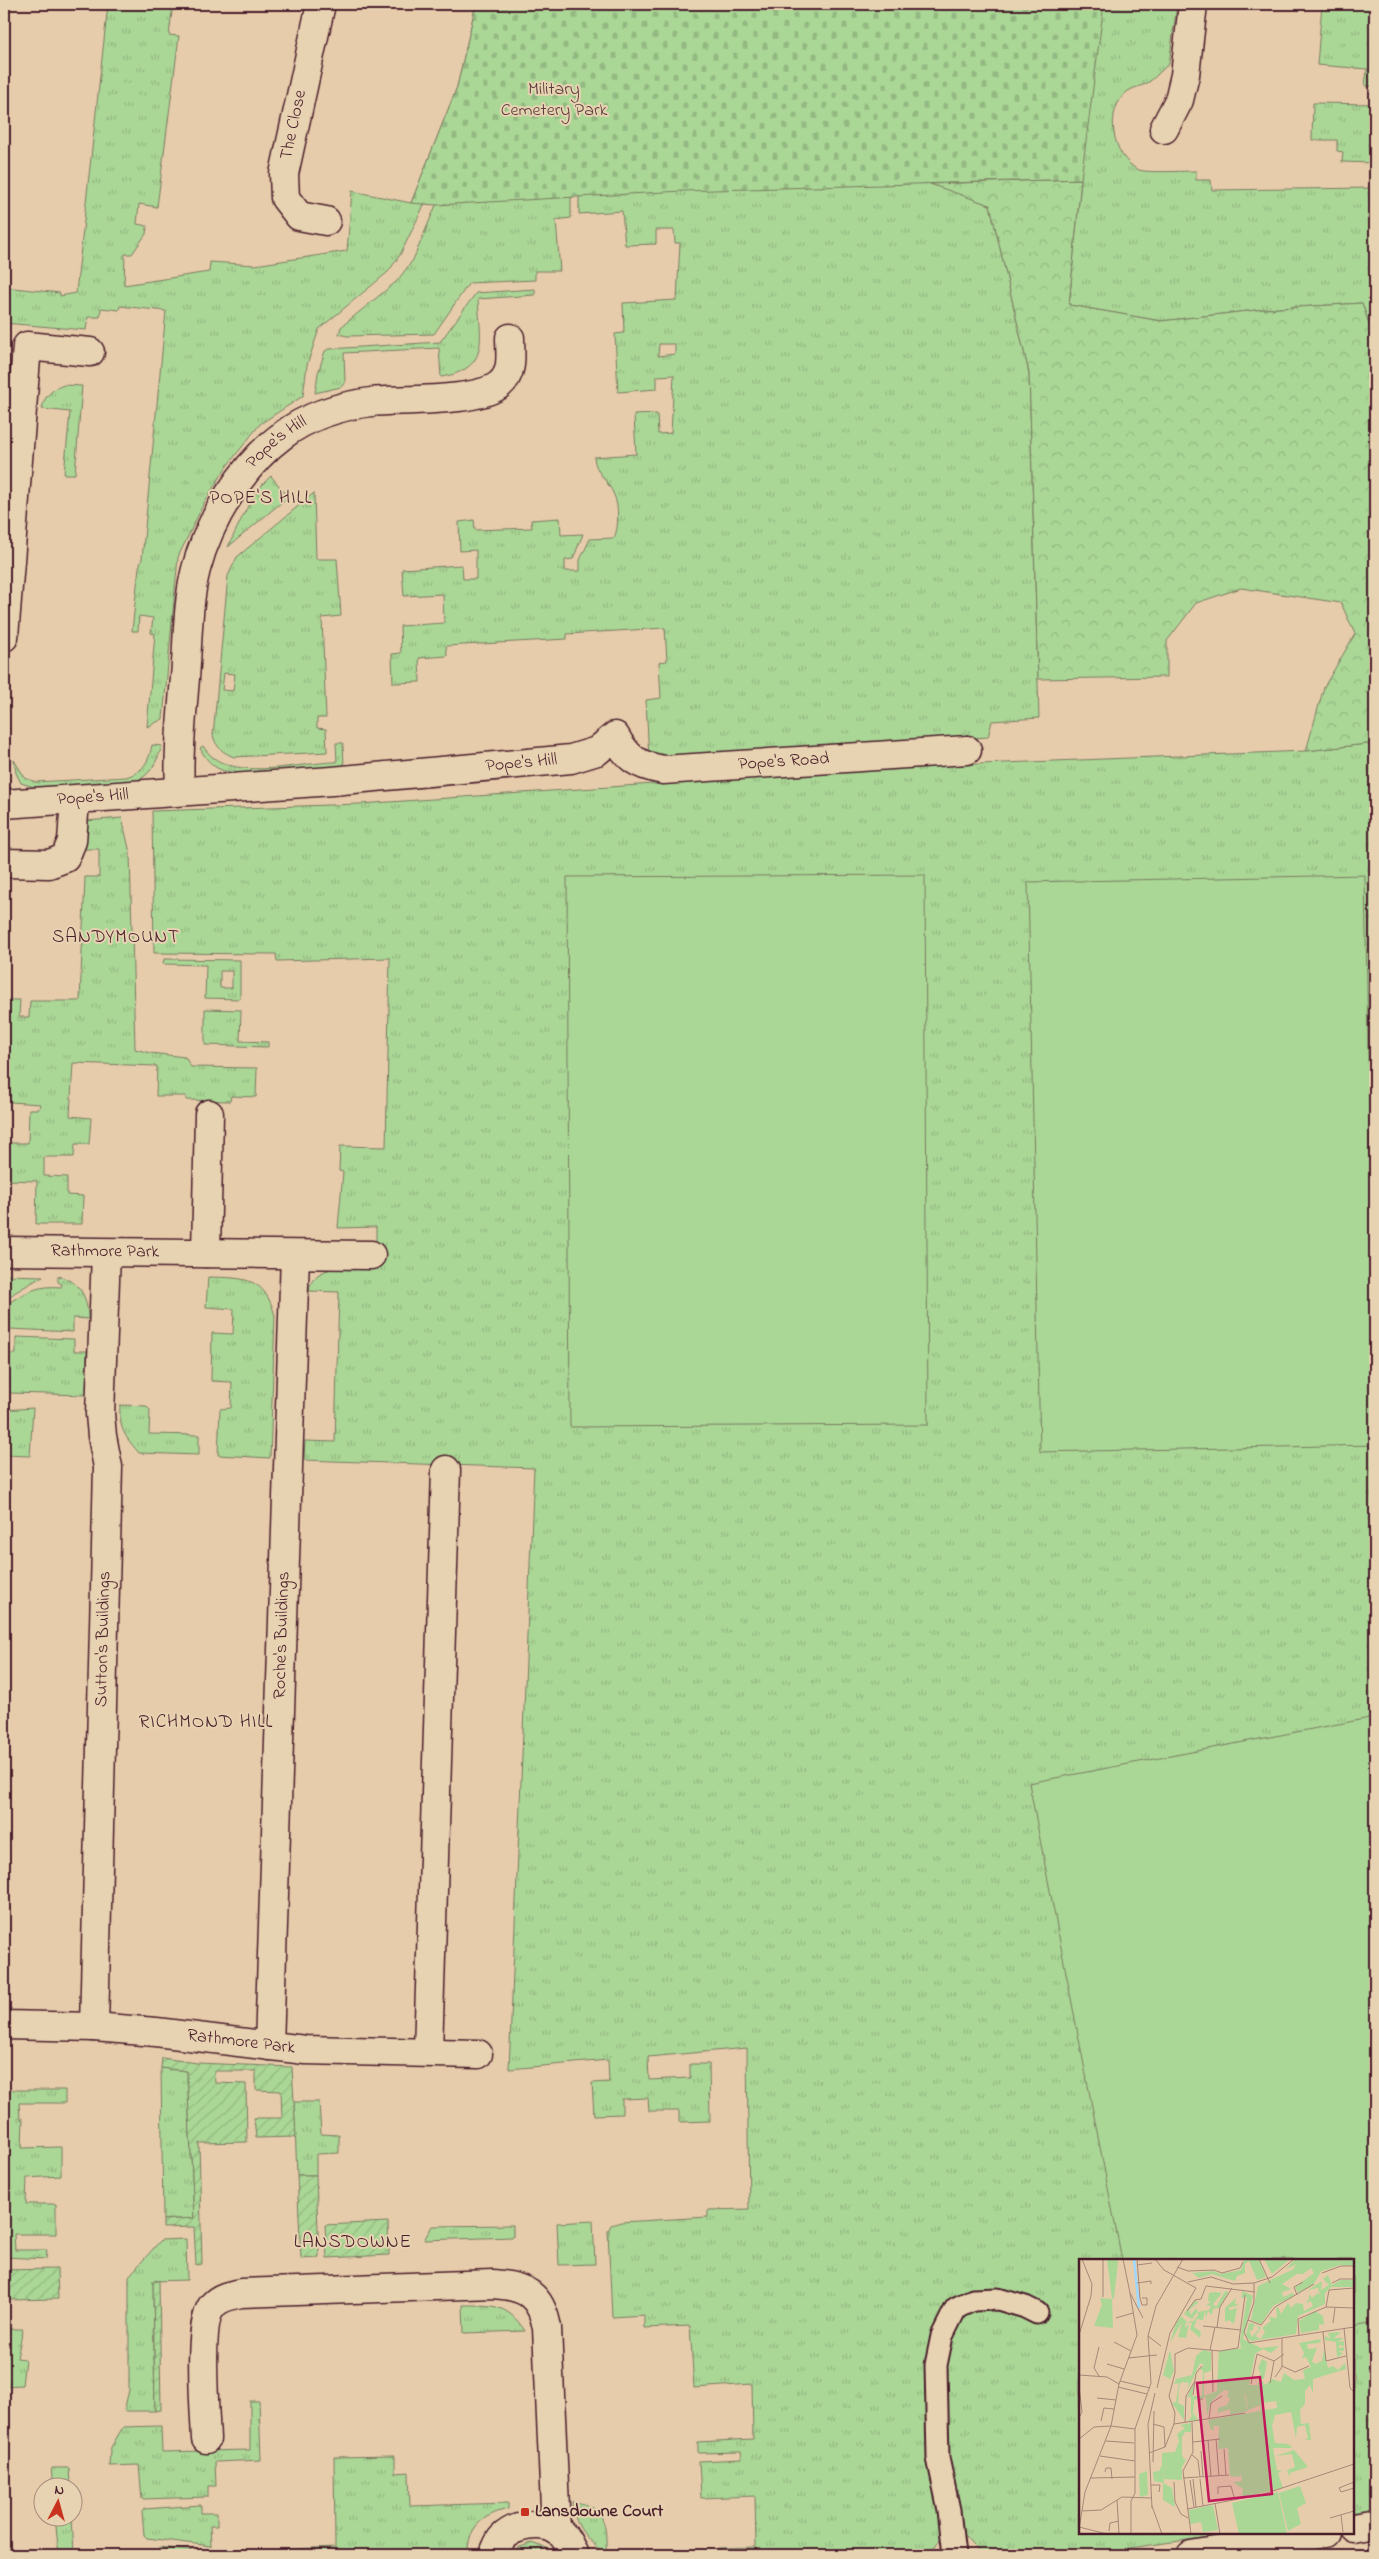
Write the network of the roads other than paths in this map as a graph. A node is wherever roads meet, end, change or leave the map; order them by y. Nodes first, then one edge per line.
1 (321, 4) edge
2 (1193, 4) edge
3 (1164, 129) dead end
4 (326, 220) dead end
5 (510, 338) dead end
6 (90, 352) dead end
7 (4, 637) edge
8 (615, 736) joint
9 (967, 750) dead end
10 (180, 790) junction
11 (75, 800) junction
12 (4, 804) edge
13 (4, 863) edge
14 (209, 1114) dead end
15 (4, 1251) edge
16 (106, 1253) junction
17 (206, 1253) junction
18 (296, 1255) junction
19 (371, 1255) dead end
20 (446, 1470) dead end
21 (4, 2026) edge
22 (94, 2027) junction
23 (269, 2046) junction
24 (428, 2052) junction
25 (478, 2054) dead end
26 (1037, 2314) dead end
27 (206, 2439) dead end
28 (1375, 2524) edge
29 (1354, 2528) edge
30 (556, 2530) junction
31 (1319, 2534) edge
32 (493, 2555) edge
33 (574, 2555) edge
34 (954, 2555) edge
35 (1190, 2555) edge

1 - 4 street, The Close
2 - 3 street
5 - 10 street, Pope's Hill
6 - 7 street
8 - 9 street, Pope's Road
8 - 10 street, Pope's Hill
10 - 11 street, Pope's Hill
11 - 12 street, Pope's Hill
11 - 13 street
14 - 17 street
15 - 16 street, Rathmore Park
16 - 17 street, Rathmore Park
16 - 22 street, Sutton's Buildings
17 - 18 street, Rathmore Park
18 - 19 street, Rathmore Park
18 - 23 street, Roche's Buildings
20 - 24 street
21 - 22 street, Rathmore Park
22 - 23 street, Rathmore Park
23 - 24 street, Rathmore Park
24 - 25 street, Rathmore Park
26 - 34 lane
27 - 30 street
28 - 29 street
30 - 32 street
30 - 33 street
31 - 35 street

